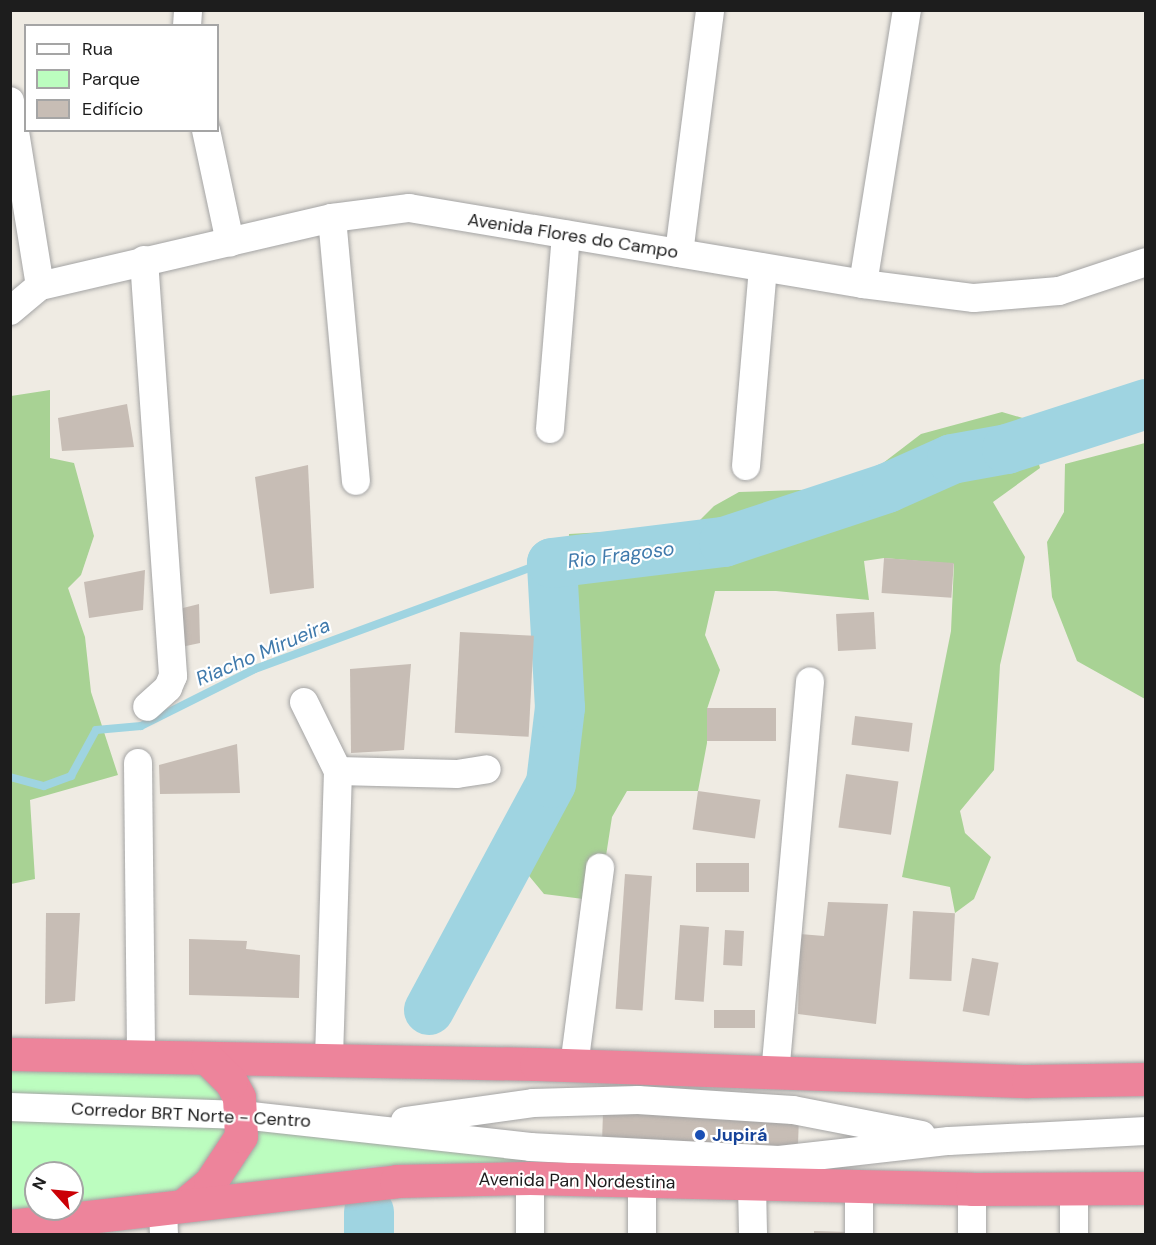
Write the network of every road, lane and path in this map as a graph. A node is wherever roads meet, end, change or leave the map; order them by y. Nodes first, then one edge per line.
1 (710, 10) edge
2 (907, 10) edge
3 (10, 101) edge
4 (206, 132) edge
5 (332, 218) junction
6 (566, 235) junction
7 (230, 242) junction
8 (679, 253) junction
9 (144, 260) junction
10 (1146, 262) edge
11 (763, 268) junction
12 (864, 284) junction
13 (40, 286) junction
14 (10, 311) edge
15 (550, 429) dead end
16 (746, 466) dead end
17 (356, 480) dead end
18 (810, 682) dead end
19 (304, 702) dead end
20 (147, 707) dead end
21 (138, 763) dead end
22 (487, 769) dead end
23 (338, 771) junction
24 (600, 868) dead end
25 (10, 1054) edge
26 (141, 1057) junction
27 (207, 1058) junction
28 (329, 1059) junction
29 (574, 1066) junction
30 (775, 1074) junction
31 (1146, 1079) edge
32 (10, 1107) edge
33 (242, 1115) junction
34 (370, 1126) junction
35 (1146, 1131) edge
36 (949, 1141) junction
37 (530, 1178) junction
38 (642, 1182) junction
39 (752, 1185) junction
40 (859, 1187) junction
41 (1146, 1188) edge
42 (972, 1189) junction
43 (1074, 1190) junction
44 (170, 1215) edge
45 (10, 1226) edge
46 (49, 1228) edge
47 (530, 1234) edge
48 (642, 1234) edge
49 (753, 1234) edge
50 (859, 1234) edge
51 (972, 1234) edge
52 (1074, 1234) edge

1 - 8 street
2 - 12 street
3 - 13 street
4 - 7 street
5 - 6 street, Avenida Flores do Campo
5 - 7 street, Avenida Flores do Campo
5 - 17 street
6 - 8 street, Avenida Flores do Campo
6 - 15 street
7 - 9 street, Avenida Flores do Campo
8 - 11 street, Avenida Flores do Campo
9 - 13 street, Avenida Flores do Campo
9 - 20 street
10 - 12 street, Avenida Flores do Campo
11 - 12 street, Avenida Flores do Campo
11 - 16 street
13 - 14 street, Avenida Flores do Campo
18 - 30 street
19 - 23 street
21 - 26 street
22 - 23 street
23 - 28 street
24 - 29 street
25 - 26 highway
26 - 27 highway
27 - 28 highway
27 - 33 highway
28 - 29 highway
29 - 30 highway
30 - 31 highway
32 - 33 street, Corredor BRT Norte - Centro
33 - 34 street, Corredor BRT Norte - Centro
33 - 44 highway
34 - 36 street, Corredor BRT Norte - Centro
34 - 36 street, Corredor BRT Norte - Centro
35 - 36 street, Corredor BRT Norte - Centro
37 - 38 highway, Avenida Pan Nordestina
37 - 44 highway, Avenida Pan Nordestina
37 - 47 street
38 - 39 highway, Avenida Pan Nordestina
38 - 48 street
39 - 40 highway, Avenida Pan Nordestina
39 - 49 street
40 - 42 highway, Avenida Pan Nordestina
40 - 50 street
41 - 43 highway, Avenida Pan Nordestina
42 - 43 highway, Avenida Pan Nordestina
42 - 51 street
43 - 52 street
44 - 46 highway, Avenida Pan Nordestina
45 - 46 highway, Avenida Pan Nordestina

